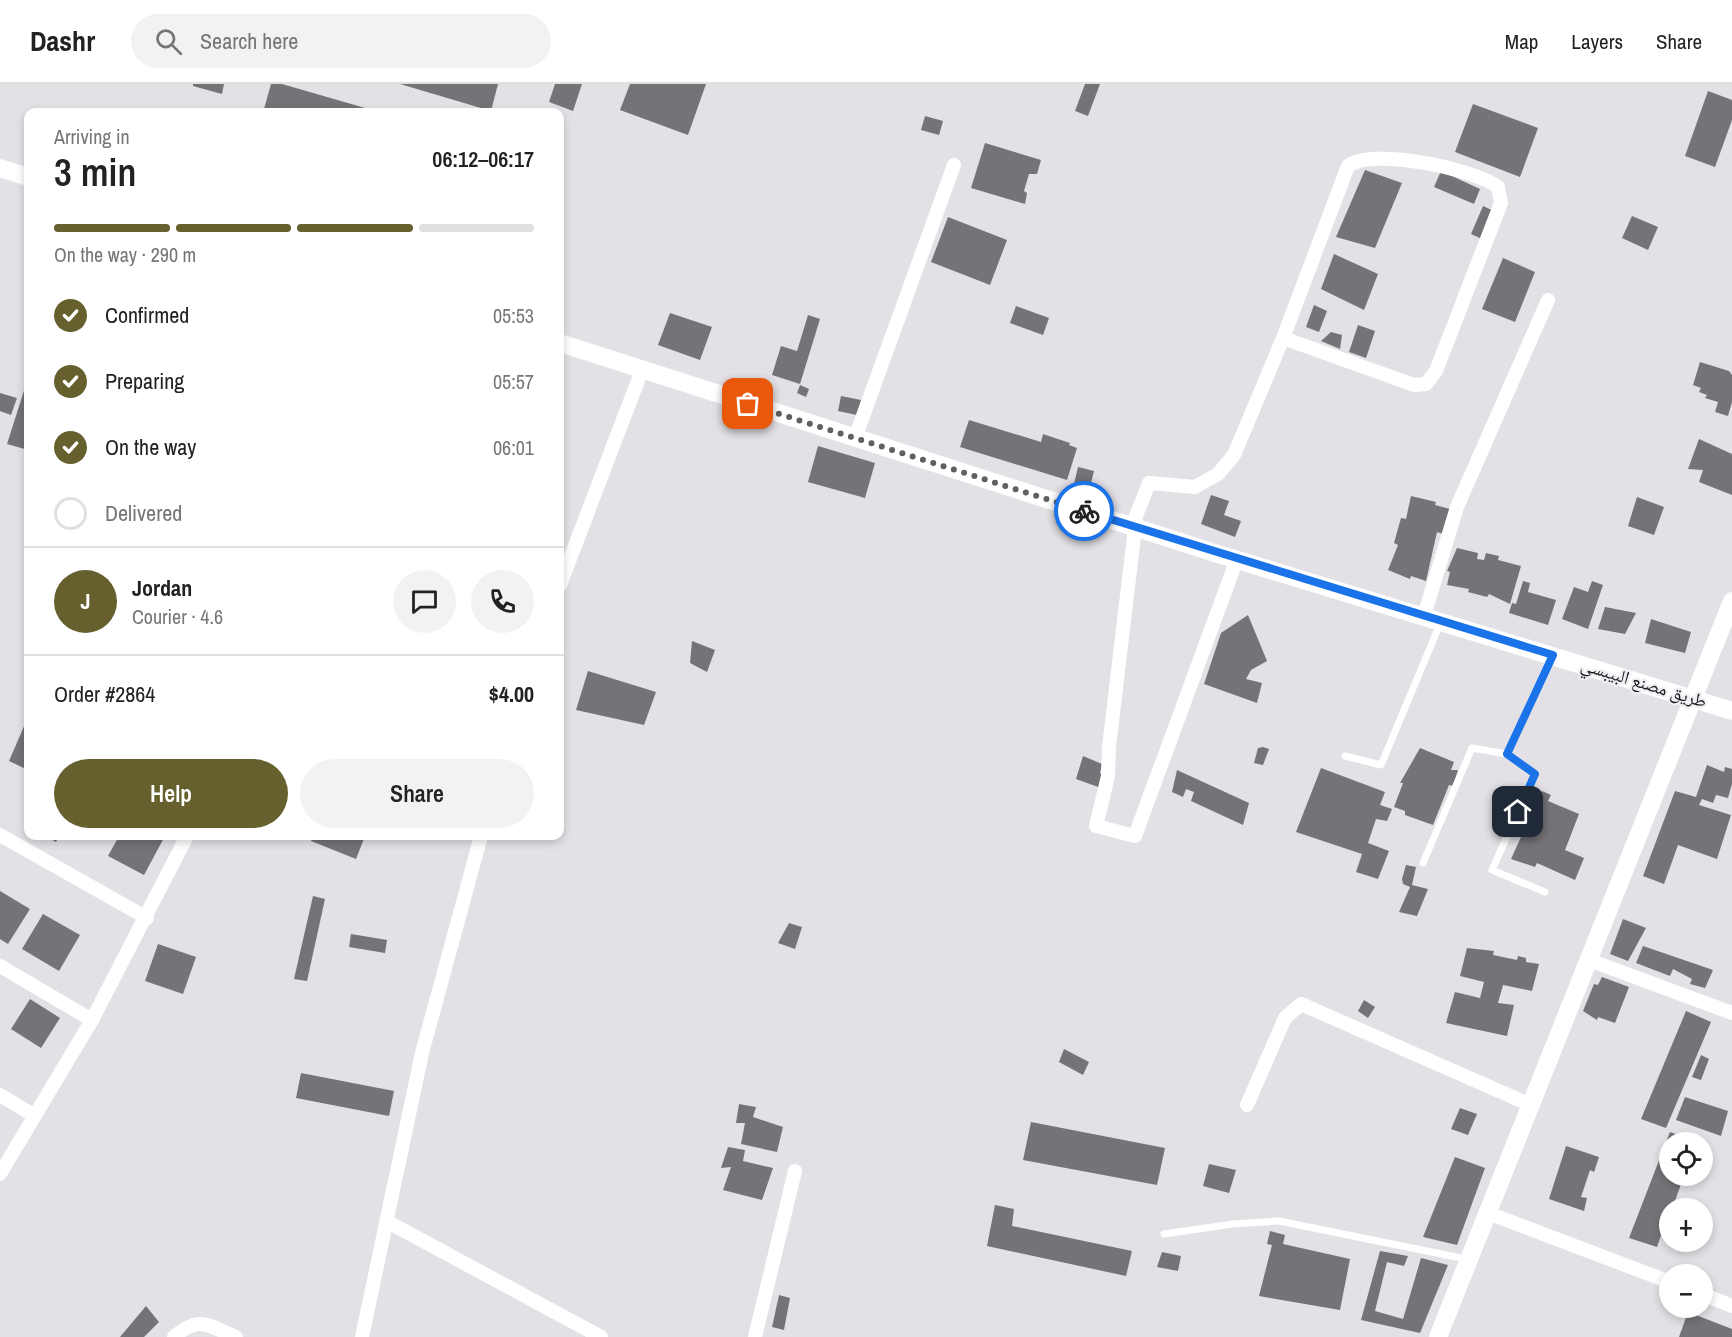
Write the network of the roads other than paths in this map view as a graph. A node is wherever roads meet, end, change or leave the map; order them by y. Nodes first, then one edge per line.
1 (954, 165) dead end
2 (0, 168) edge
3 (24, 176) edge
4 (1548, 300) dead end
5 (1283, 338) junction
6 (564, 344) edge
7 (642, 370) junction
8 (855, 438) junction
9 (1133, 527) junction
10 (1237, 559) junction
11 (564, 575) edge
12 (1732, 601) edge
13 (1432, 619) junction
14 (1553, 655) junction
15 (1694, 698) junction
16 (1732, 711) edge
17 (1507, 754) junction
18 (1345, 756) dead end
19 (0, 835) edge
20 (185, 840) edge
21 (480, 840) edge
22 (1423, 862) dead end
23 (1545, 892) dead end
24 (147, 918) junction
25 (1589, 960) junction
26 (0, 966) edge
27 (1732, 1013) edge
28 (92, 1020) junction
29 (0, 1095) edge
30 (1247, 1105) dead end
31 (1531, 1105) junction
32 (35, 1116) junction
33 (795, 1171) dead end
34 (0, 1174) edge
35 (1488, 1213) junction
36 (388, 1222) junction
37 (1164, 1234) dead end
38 (1469, 1260) junction
39 (1659, 1278) edge
40 (1713, 1298) edge
41 (1732, 1306) edge
42 (174, 1337) edge
43 (236, 1337) edge
44 (362, 1337) edge
45 (601, 1337) edge
46 (755, 1337) edge
47 (1438, 1337) edge

1 - 8 street
2 - 3 main road
4 - 13 street
5 - 5 street
5 - 9 street
6 - 7 main road, طريق مصنع البيبسي
7 - 8 main road, طريق مصنع البيبسي
7 - 11 street
8 - 9 main road, طريق مصنع البيبسي
9 - 10 main road, طريق مصنع البيبسي
9 - 10 street
10 - 13 main road, طريق مصنع البيبسي
12 - 15 main road
13 - 14 main road, طريق مصنع البيبسي
13 - 18 lane
14 - 15 main road, طريق مصنع البيبسي
14 - 17 lane
15 - 16 main road, طريق مصنع البيبسي
15 - 25 main road
17 - 22 lane
17 - 23 lane
19 - 24 street
20 - 24 street
21 - 36 street
24 - 28 street
25 - 27 street
25 - 31 main road
26 - 28 street
28 - 32 street
29 - 32 street
30 - 31 street
31 - 35 main road
32 - 34 street
33 - 46 street
35 - 38 main road
35 - 39 street
36 - 44 street
36 - 45 street
37 - 38 lane
38 - 47 main road
40 - 41 street
42 - 43 street

